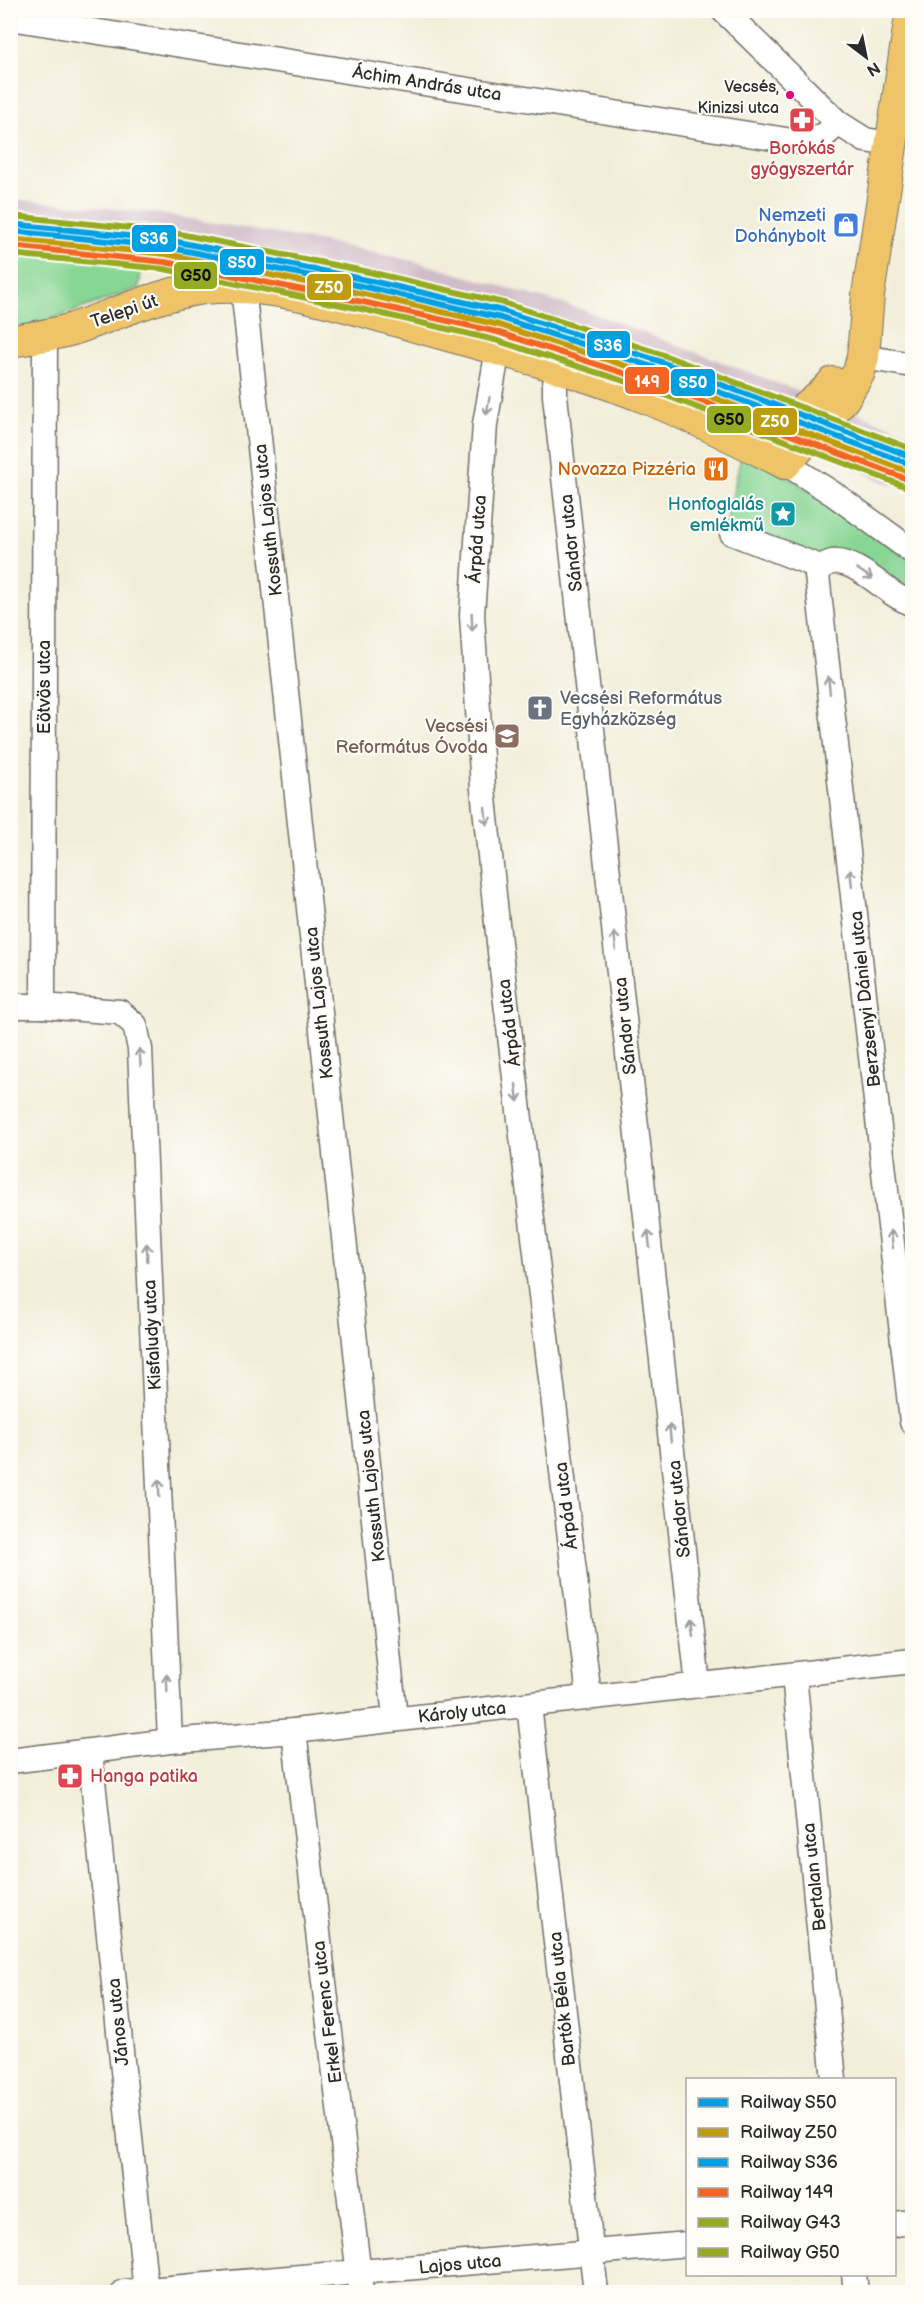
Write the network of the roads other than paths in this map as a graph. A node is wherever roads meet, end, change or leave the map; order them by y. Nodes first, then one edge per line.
1 (723, 10) edge
2 (912, 10) edge
3 (10, 18) edge
4 (838, 123) junction
5 (899, 129) edge
6 (243, 287) junction
7 (868, 295) junction
8 (45, 336) junction
9 (10, 341) edge
10 (498, 349) junction
11 (863, 357) junction
12 (912, 365) edge
13 (561, 367) junction
14 (786, 424) junction
15 (714, 426) junction
16 (785, 464) junction
17 (732, 533) dead end
18 (912, 551) edge
19 (818, 571) junction
20 (912, 604) edge
21 (10, 1006) edge
22 (43, 1006) junction
23 (912, 1422) edge
24 (912, 1661) edge
25 (794, 1675) junction
26 (698, 1685) junction
27 (589, 1697) junction
28 (529, 1705) junction
29 (396, 1718) junction
30 (294, 1731) junction
31 (170, 1742) junction
32 (90, 1752) junction
33 (10, 1761) edge
34 (834, 2078) edge
35 (912, 2222) edge
36 (896, 2224) edge
37 (686, 2244) edge
38 (591, 2252) junction
39 (854, 2276) edge
40 (359, 2283) edge
41 (139, 2292) edge
42 (596, 2292) edge
43 (856, 2292) edge

1 - 4 street
2 - 5 main road
3 - 4 street, Áchim András utca
4 - 5 street
5 - 7 main road
6 - 8 main road, Telepi út
6 - 10 main road, Telepi út
6 - 29 street, Kossuth Lajos utca
7 - 11 main road
7 - 14 main road
8 - 9 main road, Telepi út
8 - 22 street, Eötvös utca
10 - 13 main road, Telepi út
10 -> 27 street, Árpád utca
11 - 12 street
11 - 16 main road
13 - 15 main road, Telepi út
26 -> 13 street, Sándor utca
14 - 15 main road
14 - 16 main road
15 - 16 main road, Telepi út
16 - 18 street
17 - 19 street
19 -> 20 street
23 -> 19 street, Berzsenyi Dániel utca
21 - 22 street
31 -> 22 street, Kisfaludy utca
24 - 25 street, Károly utca
25 - 26 street, Károly utca
25 - 34 street, Bertalan utca
26 - 27 street, Károly utca
27 - 28 street, Károly utca
28 - 29 street, Károly utca
28 - 38 street, Bartók Béla utca
29 - 30 street, Károly utca
30 - 31 street, Károly utca
30 - 40 street, Erkel Ferenc utca
31 - 32 street, Károly utca
32 - 33 street, Károly utca
32 - 41 street, János utca
35 - 36 street
37 - 38 street, Lajos utca
38 - 40 street, Lajos utca
38 - 42 street, Bartók Béla utca
39 - 43 street
40 - 41 street, Lajos utca

